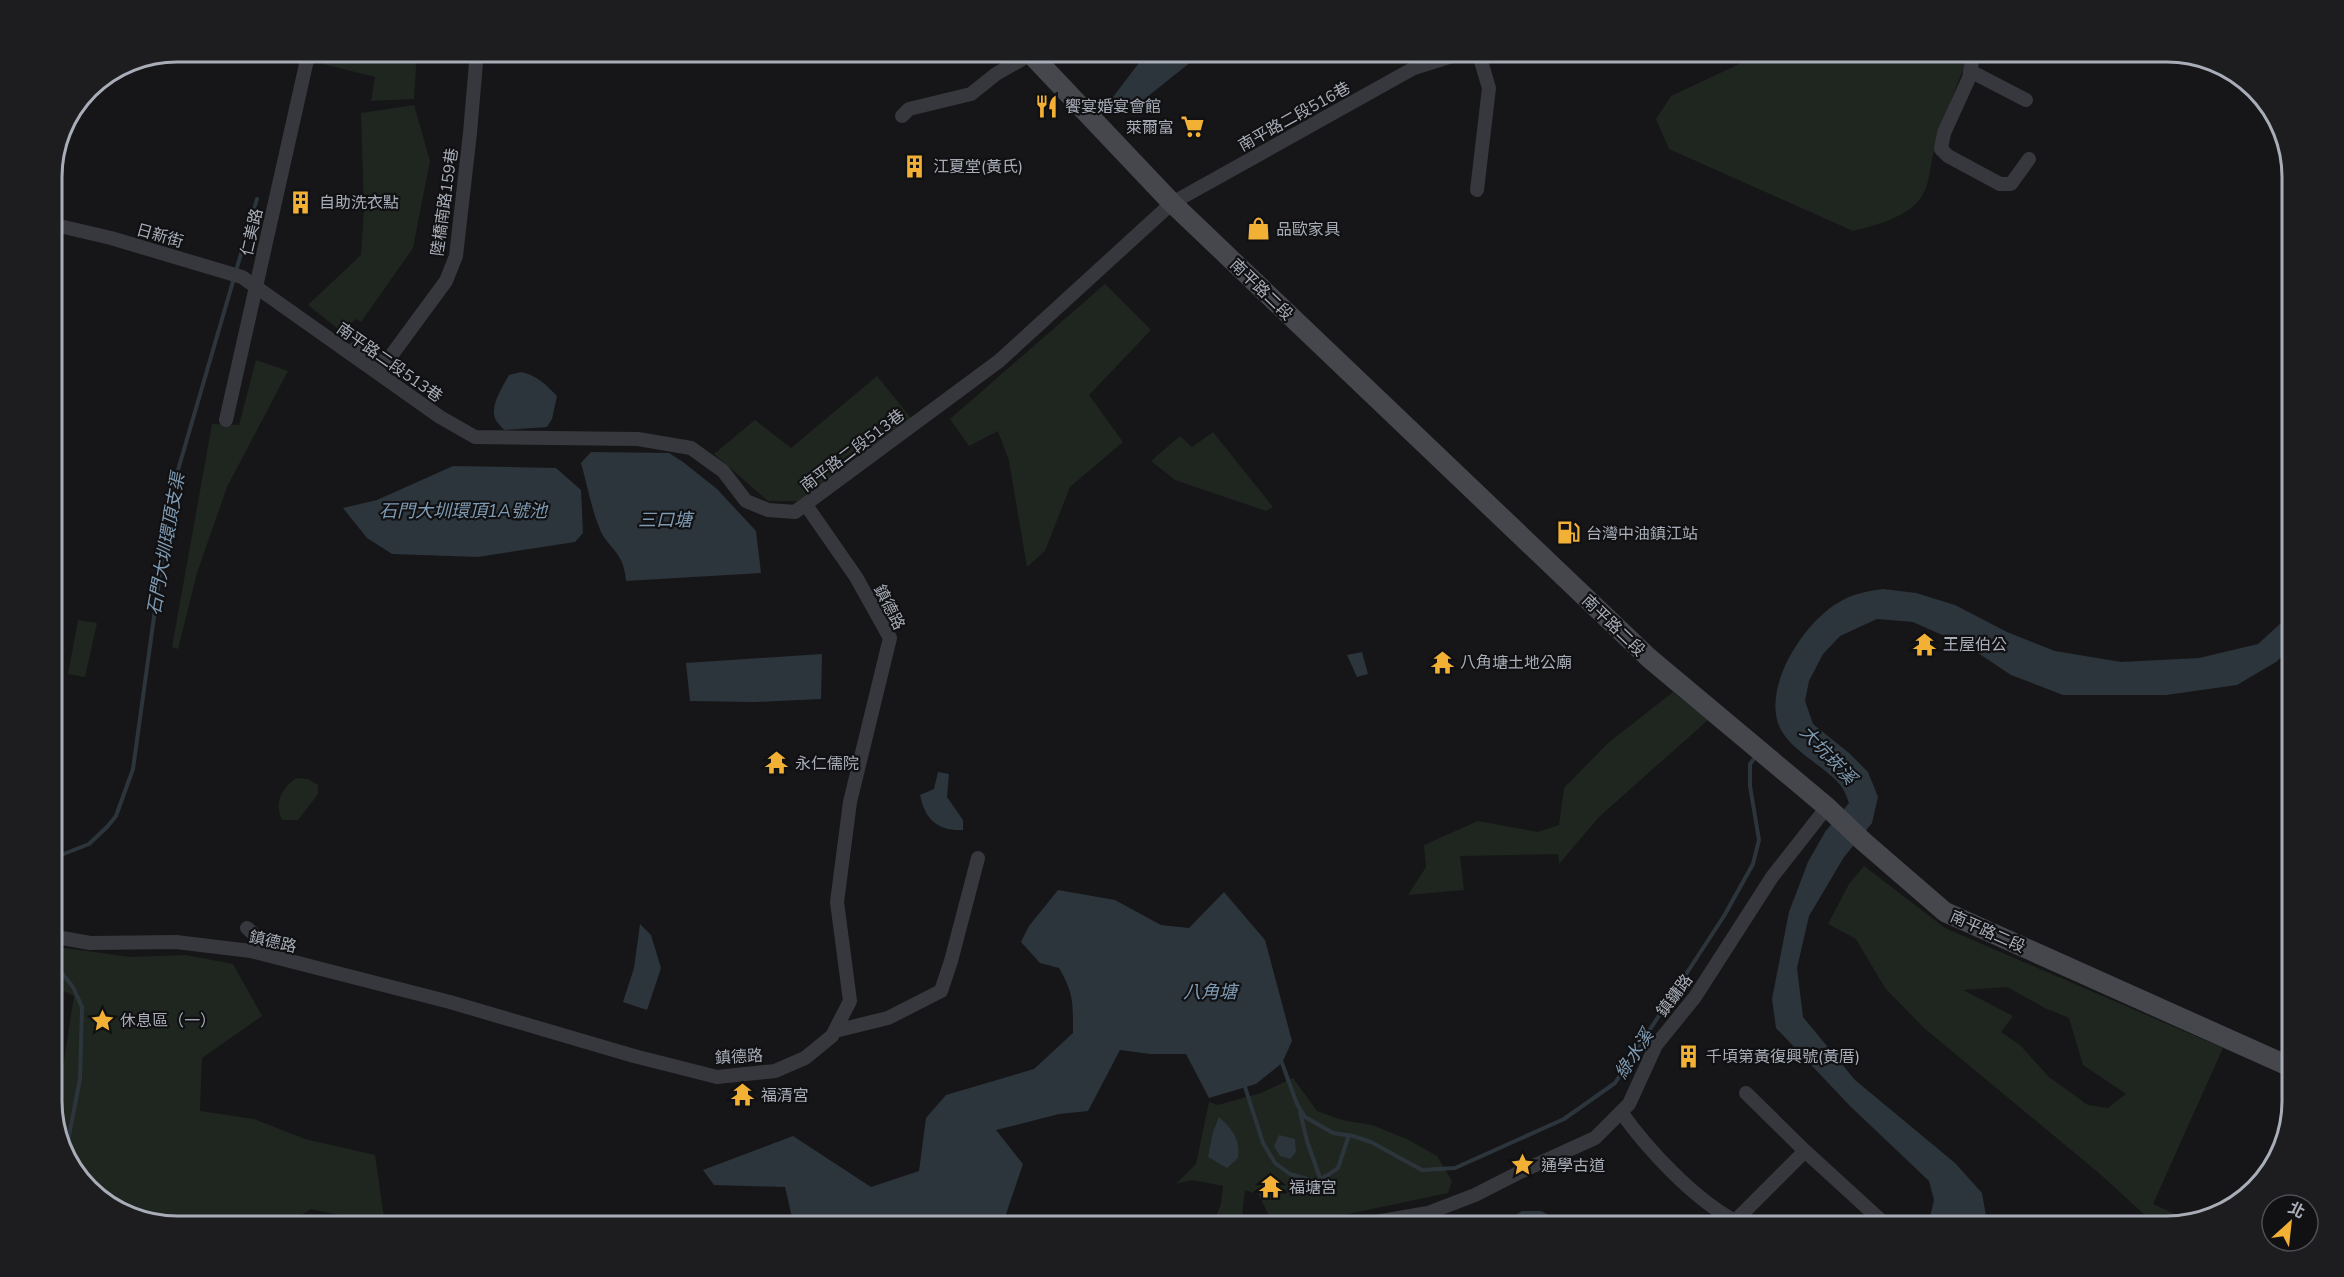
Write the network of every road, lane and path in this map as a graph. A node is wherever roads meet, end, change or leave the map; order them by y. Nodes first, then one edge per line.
1 (307, 62) edge
2 (476, 62) edge
3 (1014, 62) edge
4 (1038, 62) edge
5 (1433, 62) edge
6 (1481, 62) edge
7 (1972, 62) edge
8 (1970, 71) junction
9 (2026, 100) dead end
10 (902, 116) dead end
11 (2029, 159) dead end
12 (1477, 190) dead end
13 (1172, 203) junction
14 (62, 227) edge
15 (256, 287) junction
16 (345, 350) junction
17 (226, 420) dead end
18 (806, 505) junction
19 (1831, 811) junction
20 (978, 858) dead end
21 (248, 928) dead end
22 (62, 938) edge
23 (255, 952) junction
24 (835, 1031) junction
25 (2282, 1063) edge
26 (1746, 1093) dead end
27 (1621, 1112) junction
28 (1805, 1151) junction
29 (1410, 1216) edge
30 (1726, 1216) edge
31 (1741, 1216) edge
32 (1876, 1216) edge

1 - 15 street, 仁美路
2 - 16 street, 陸橋南路159巷
3 - 10 street
4 - 13 street, 南平路二段
5 - 13 street, 南平路二段516巷
6 - 12 street
7 - 8 street
8 - 9 street
8 - 11 street
13 - 18 street, 南平路二段513巷
13 - 19 street, 南平路二段
14 - 15 street, 日新街
15 - 16 street, 南平路二段513巷
15 - 17 street, 仁美路
16 - 18 street, 南平路二段513巷
18 - 24 street, 鎮德路
19 - 25 street, 南平路二段
19 - 27 street, 鎮鏞路
20 - 24 street
21 - 23 street
22 - 23 street, 鎮德路
23 - 24 street, 鎮德路
26 - 28 street
27 - 29 street, 鎮鏞路
27 - 30 street
28 - 31 street
28 - 32 street

